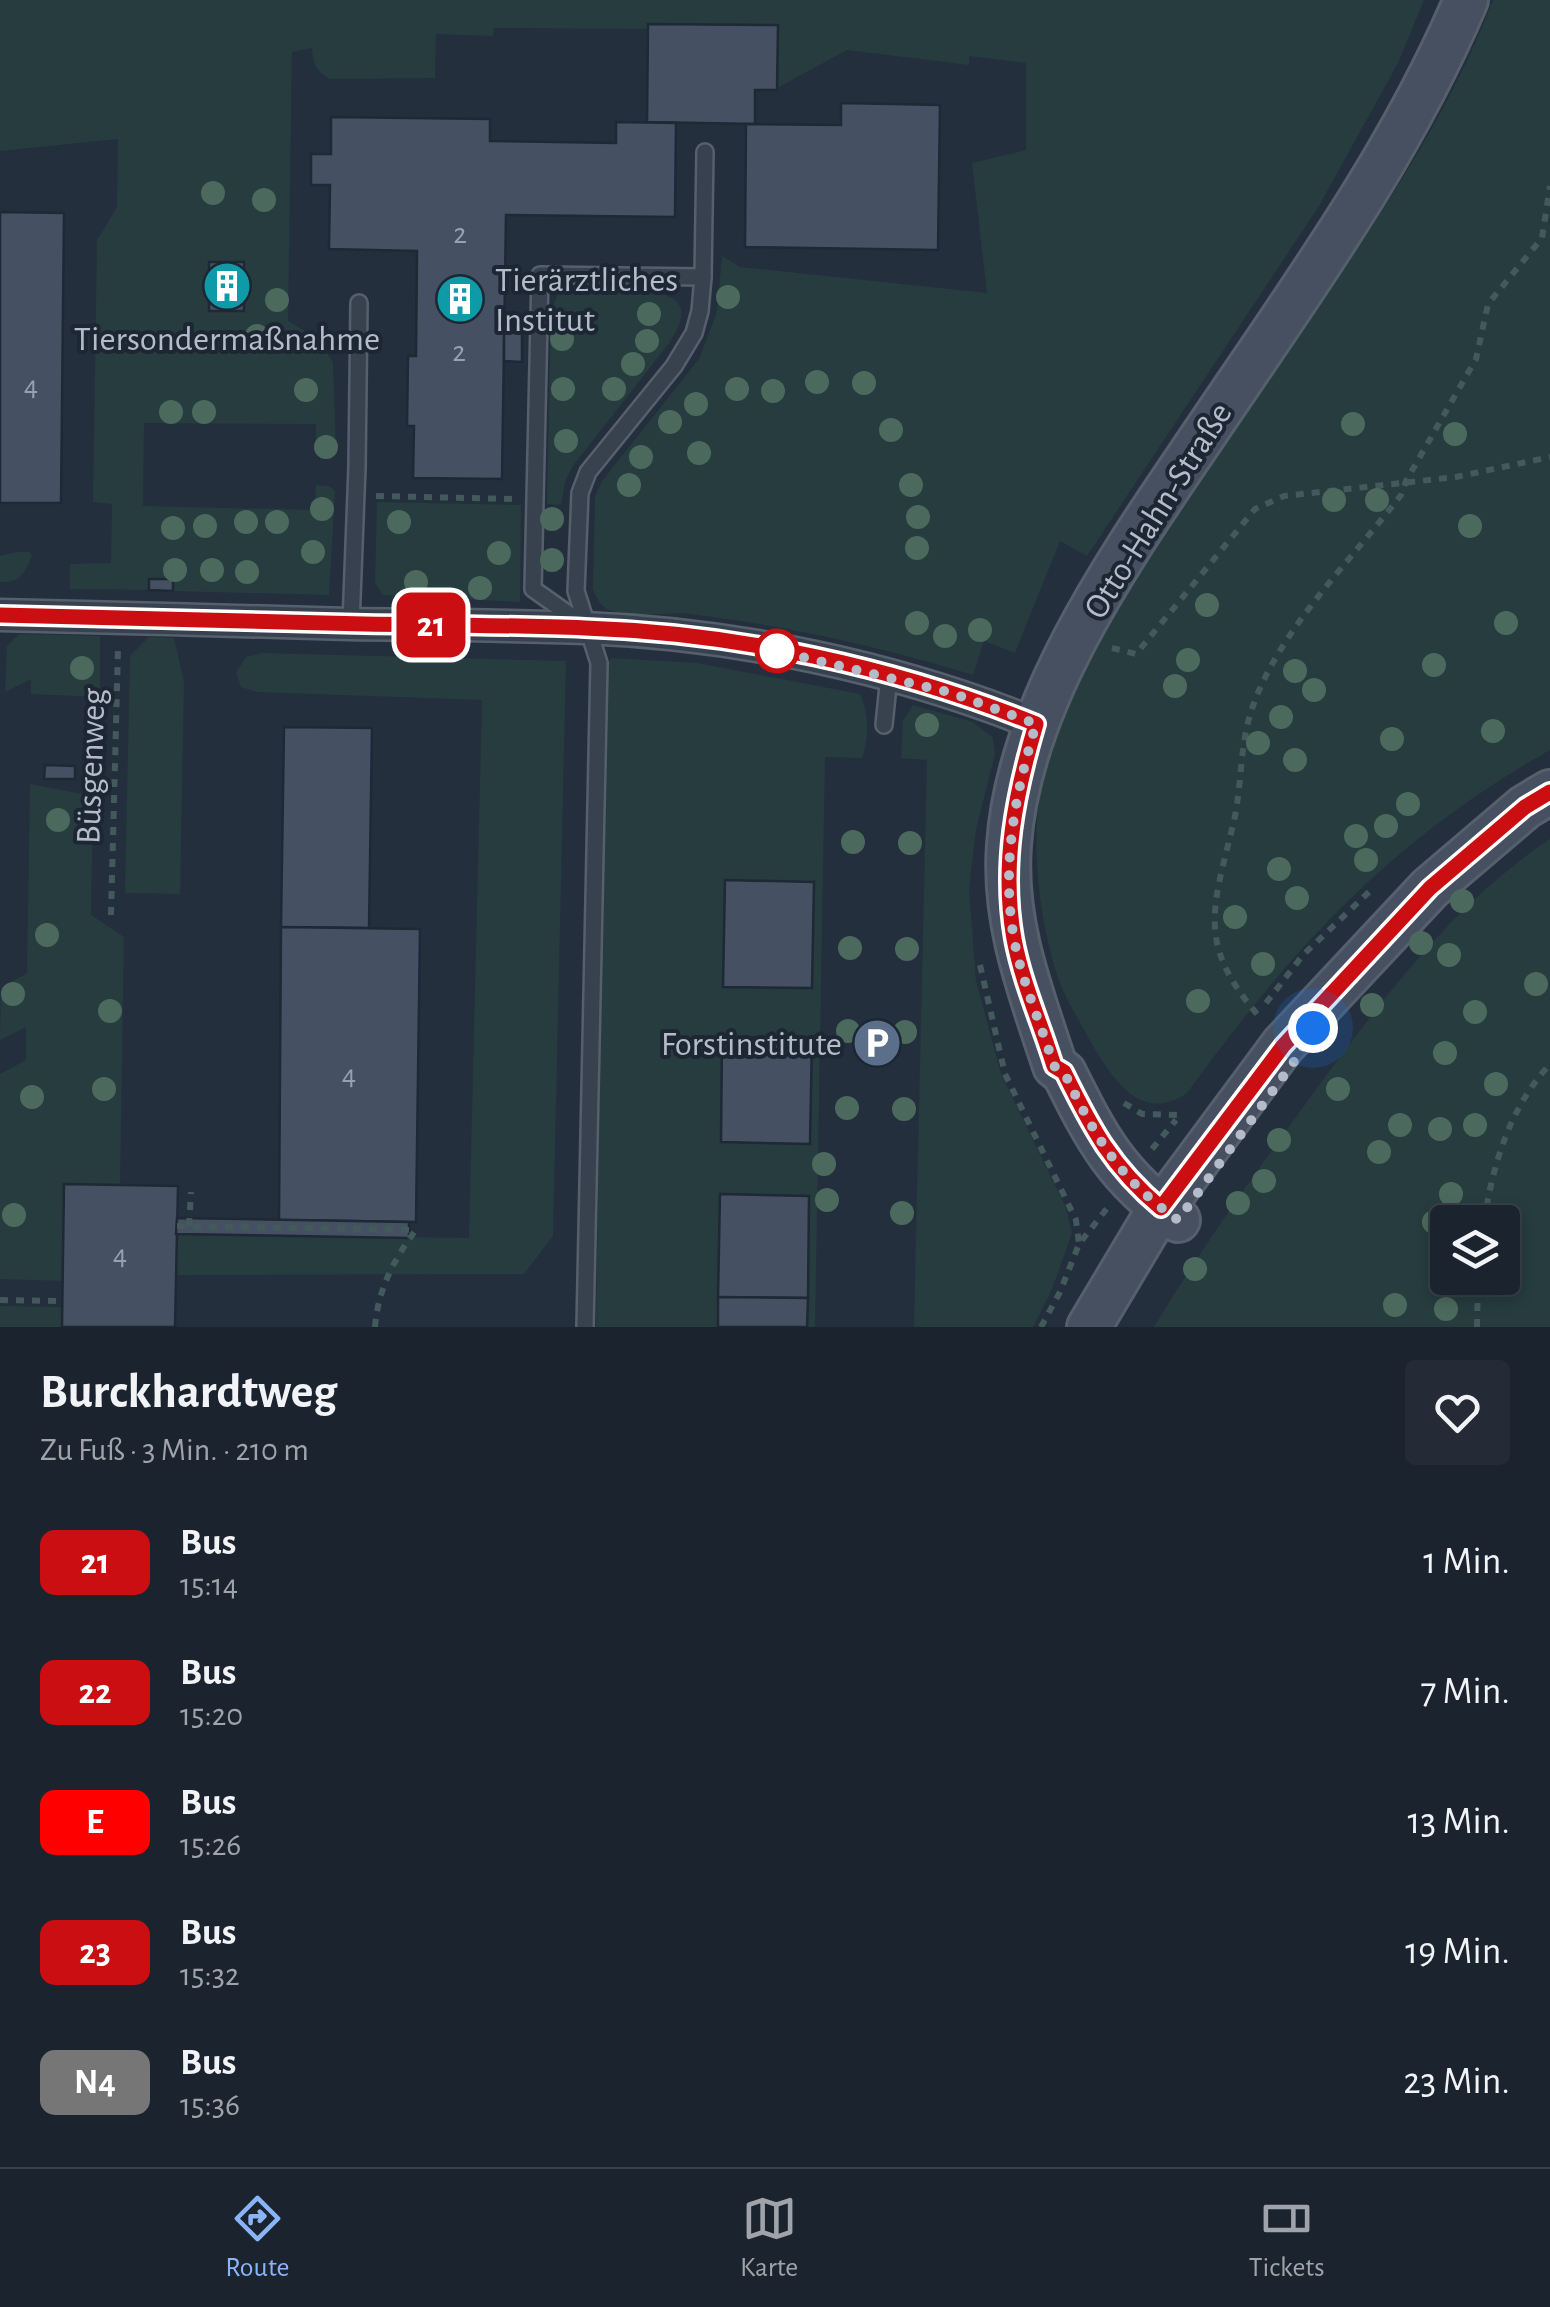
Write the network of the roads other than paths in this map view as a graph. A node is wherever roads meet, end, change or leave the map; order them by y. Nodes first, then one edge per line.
1 (1466, 0) edge
2 (705, 152) dead end
3 (703, 277) junction
4 (359, 303) dead end
5 (0, 615) edge
6 (351, 624) junction
7 (588, 628) junction
8 (889, 676) junction
9 (1036, 724) junction
10 (884, 726) dead end
11 (1550, 792) edge
12 (1164, 1222) junction
13 (585, 1327) edge
14 (1089, 1327) edge
15 (1107, 1327) edge

1 - 9 street, Otto-Hahn-Straße
2 - 3 lane
3 - 7 lane
3 - 7 lane
4 - 6 lane
5 - 6 street
6 - 7 street
7 - 8 street
7 - 13 lane
8 - 9 street
8 - 10 lane
9 - 12 street, Otto-Hahn-Straße
11 - 12 street
12 - 14 street
12 - 15 street

